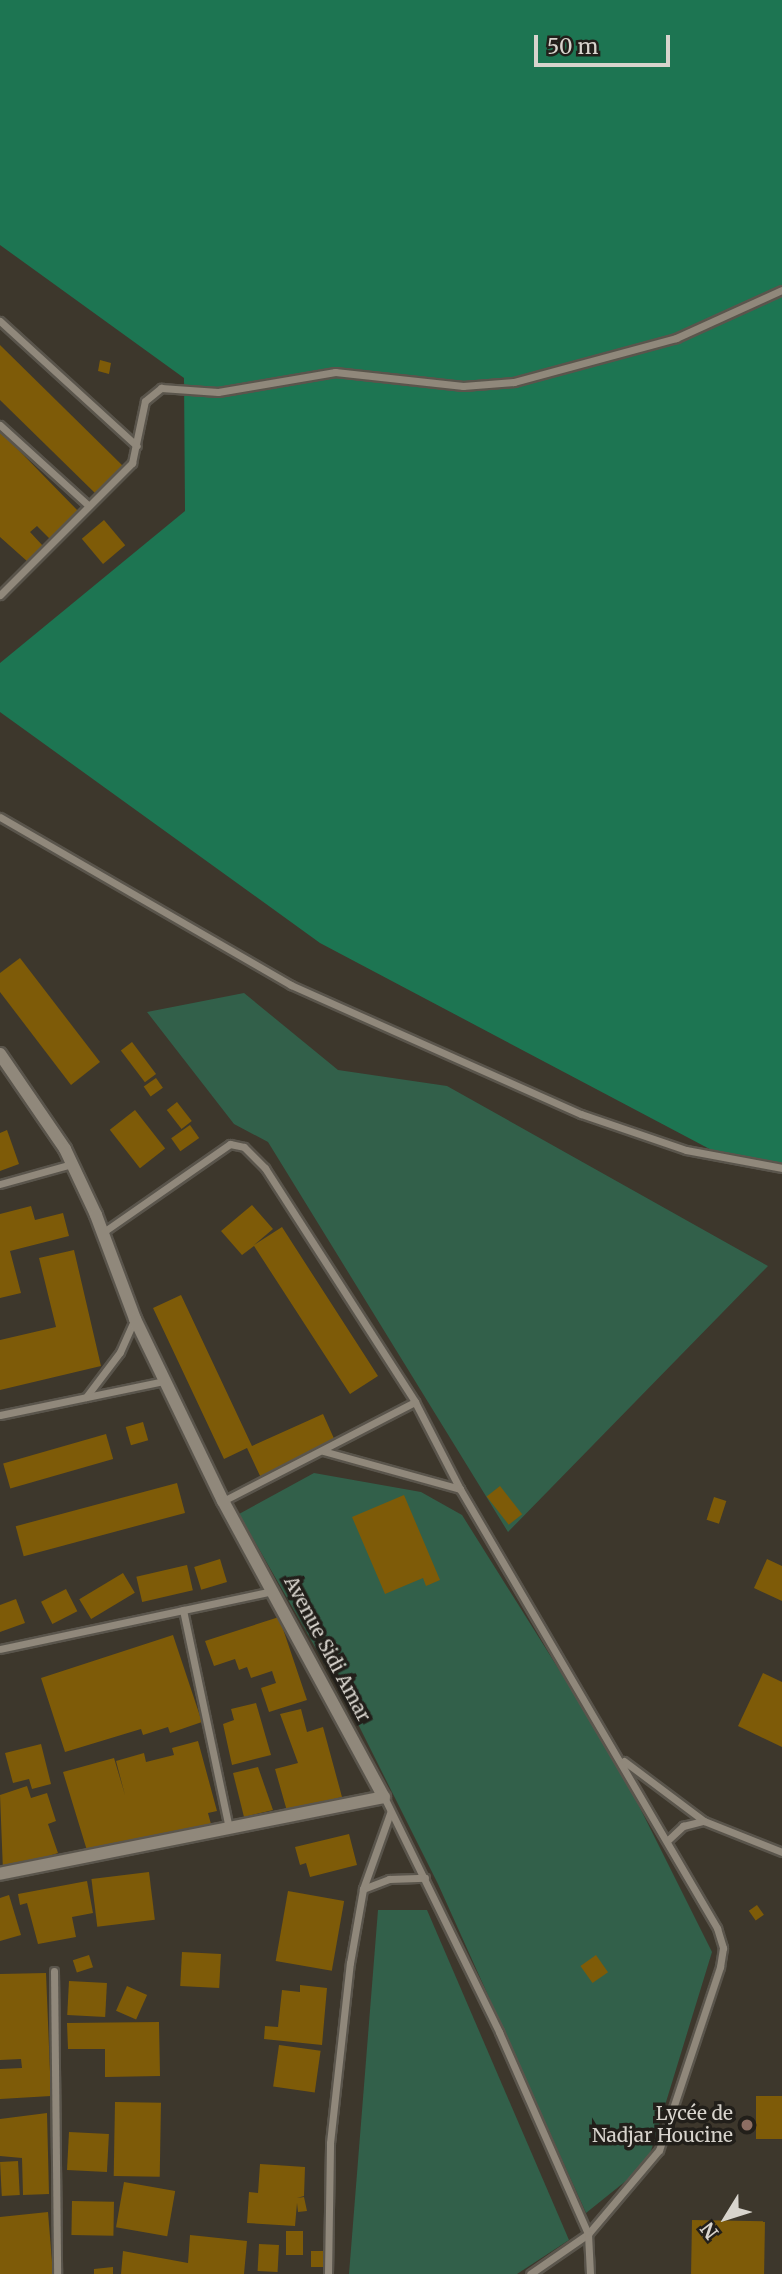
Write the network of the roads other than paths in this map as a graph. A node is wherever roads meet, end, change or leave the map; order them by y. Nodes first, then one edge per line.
1 (782, 290) edge
2 (0, 321) edge
3 (0, 425) edge
4 (137, 446) junction
5 (89, 506) junction
6 (0, 595) edge
7 (0, 817) edge
8 (0, 1054) edge
9 (5, 1069) edge
10 (72, 1164) junction
11 (782, 1168) edge
12 (0, 1184) edge
13 (102, 1233) junction
14 (135, 1319) junction
15 (164, 1381) junction
16 (85, 1398) junction
17 (415, 1402) junction
18 (0, 1415) edge
19 (323, 1451) junction
20 (460, 1489) junction
21 (223, 1501) junction
22 (274, 1591) junction
23 (183, 1610) junction
24 (0, 1649) edge
25 (618, 1755) junction
26 (384, 1797) junction
27 (390, 1813) junction
28 (704, 1821) junction
29 (229, 1828) junction
30 (668, 1840) junction
31 (782, 1852) edge
32 (0, 1874) edge
33 (425, 1878) junction
34 (363, 1889) junction
35 (54, 1971) dead end
36 (588, 2234) junction
37 (57, 2274) edge
38 (328, 2274) edge
39 (530, 2274) edge
40 (590, 2274) edge

1 - 4 street
2 - 4 street
3 - 5 street
4 - 5 street
5 - 6 street
7 - 11 street
8 - 9 street, Avenue Sidi Amar
9 - 10 street, Avenue Sidi Amar
10 - 12 street
10 - 13 street, Avenue Sidi Amar
13 - 14 street, Avenue Sidi Amar
13 - 17 street
14 - 15 street, Avenue Sidi Amar
14 - 16 street
15 - 16 street
15 - 21 street, Avenue Sidi Amar
16 - 18 street
17 - 19 street
17 - 20 street
19 - 20 street
19 - 21 street
20 - 25 street
21 - 22 street, Avenue Sidi Amar
22 - 23 street
22 - 26 street, Avenue Sidi Amar
23 - 24 street
23 - 29 street
25 - 28 street
25 - 30 street
26 - 27 street, Avenue Sidi Amar
26 - 29 street
27 - 33 street, Avenue Sidi Amar
27 - 34 street
28 - 30 street
28 - 31 street
29 - 32 street
30 - 36 street
33 - 34 street
33 - 36 street, Avenue Sidi Amar
34 - 38 street
35 - 37 street
36 - 39 street
36 - 40 street, Avenue Sidi Amar

